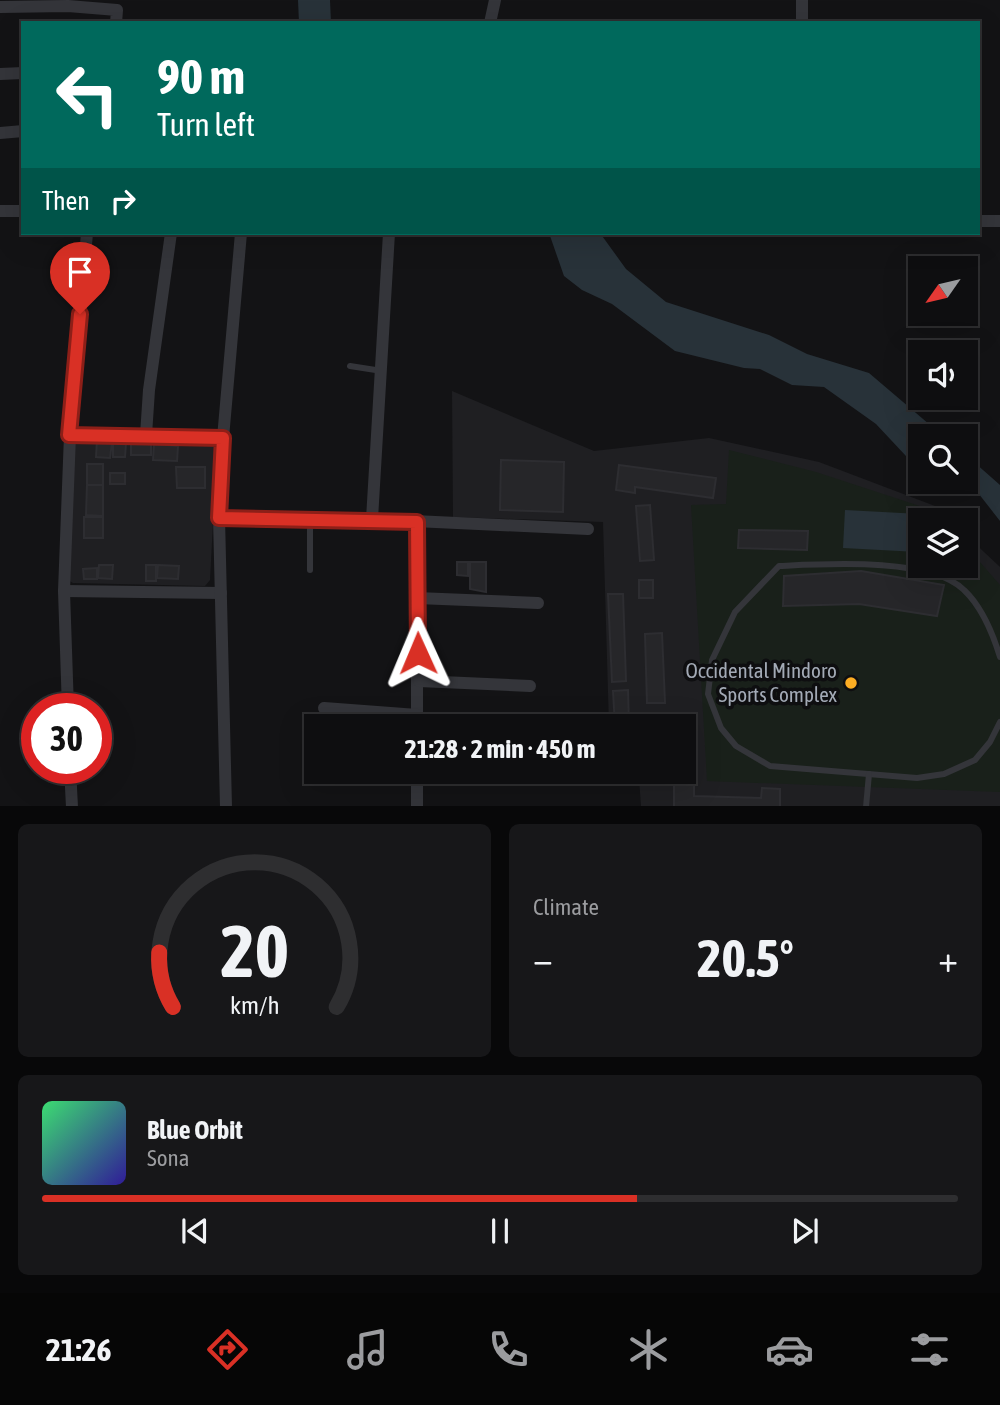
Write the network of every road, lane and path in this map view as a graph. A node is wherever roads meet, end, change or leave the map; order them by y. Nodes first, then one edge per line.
1 (495, 0) edge
2 (802, 0) edge
3 (0, 7) edge
4 (116, 21) edge
5 (490, 21) edge
6 (802, 21) edge
7 (21, 73) edge
8 (0, 74) edge
9 (21, 131) edge
10 (0, 133) edge
11 (0, 211) edge
12 (21, 211) edge
13 (980, 221) edge
14 (1000, 221) edge
15 (87, 235) edge
16 (171, 235) edge
17 (241, 235) edge
18 (388, 235) edge
19 (350, 366) dead end
20 (382, 371) junction
21 (69, 435) junction
22 (146, 435) junction
23 (223, 438) junction
24 (310, 517) junction
25 (219, 518) junction
26 (372, 519) junction
27 (417, 522) junction
28 (588, 529) dead end
29 (310, 570) dead end
30 (64, 591) junction
31 (222, 593) junction
32 (417, 598) junction
33 (538, 603) dead end
34 (1000, 657) edge
35 (419, 681) junction
36 (530, 686) dead end
37 (67, 693) edge
38 (324, 708) dead end
39 (367, 714) edge
40 (417, 714) edge
41 (1000, 722) edge
42 (869, 774) junction
43 (71, 784) edge
44 (417, 784) edge
45 (72, 806) edge
46 (226, 806) edge
47 (417, 806) edge
48 (866, 806) edge

1 - 5 street
2 - 6 street
3 - 4 street
7 - 8 street
9 - 10 street
11 - 12 street
13 - 14 street
15 - 21 street
16 - 22 street
17 - 23 street
18 - 20 street
19 - 20 lane
20 - 26 street
21 - 22 street
21 - 30 street
22 - 23 street
23 - 25 street
24 - 25 street
24 - 26 street
24 - 29 lane
25 - 31 street
26 - 27 street
27 - 28 street
27 - 32 street
30 - 31 street
30 - 37 street
31 - 46 street
32 - 33 street
32 - 35 street
34 - 42 lane
35 - 36 street
35 - 40 street
38 - 39 street
41 - 42 lane
42 - 48 lane
43 - 45 street
44 - 47 street

